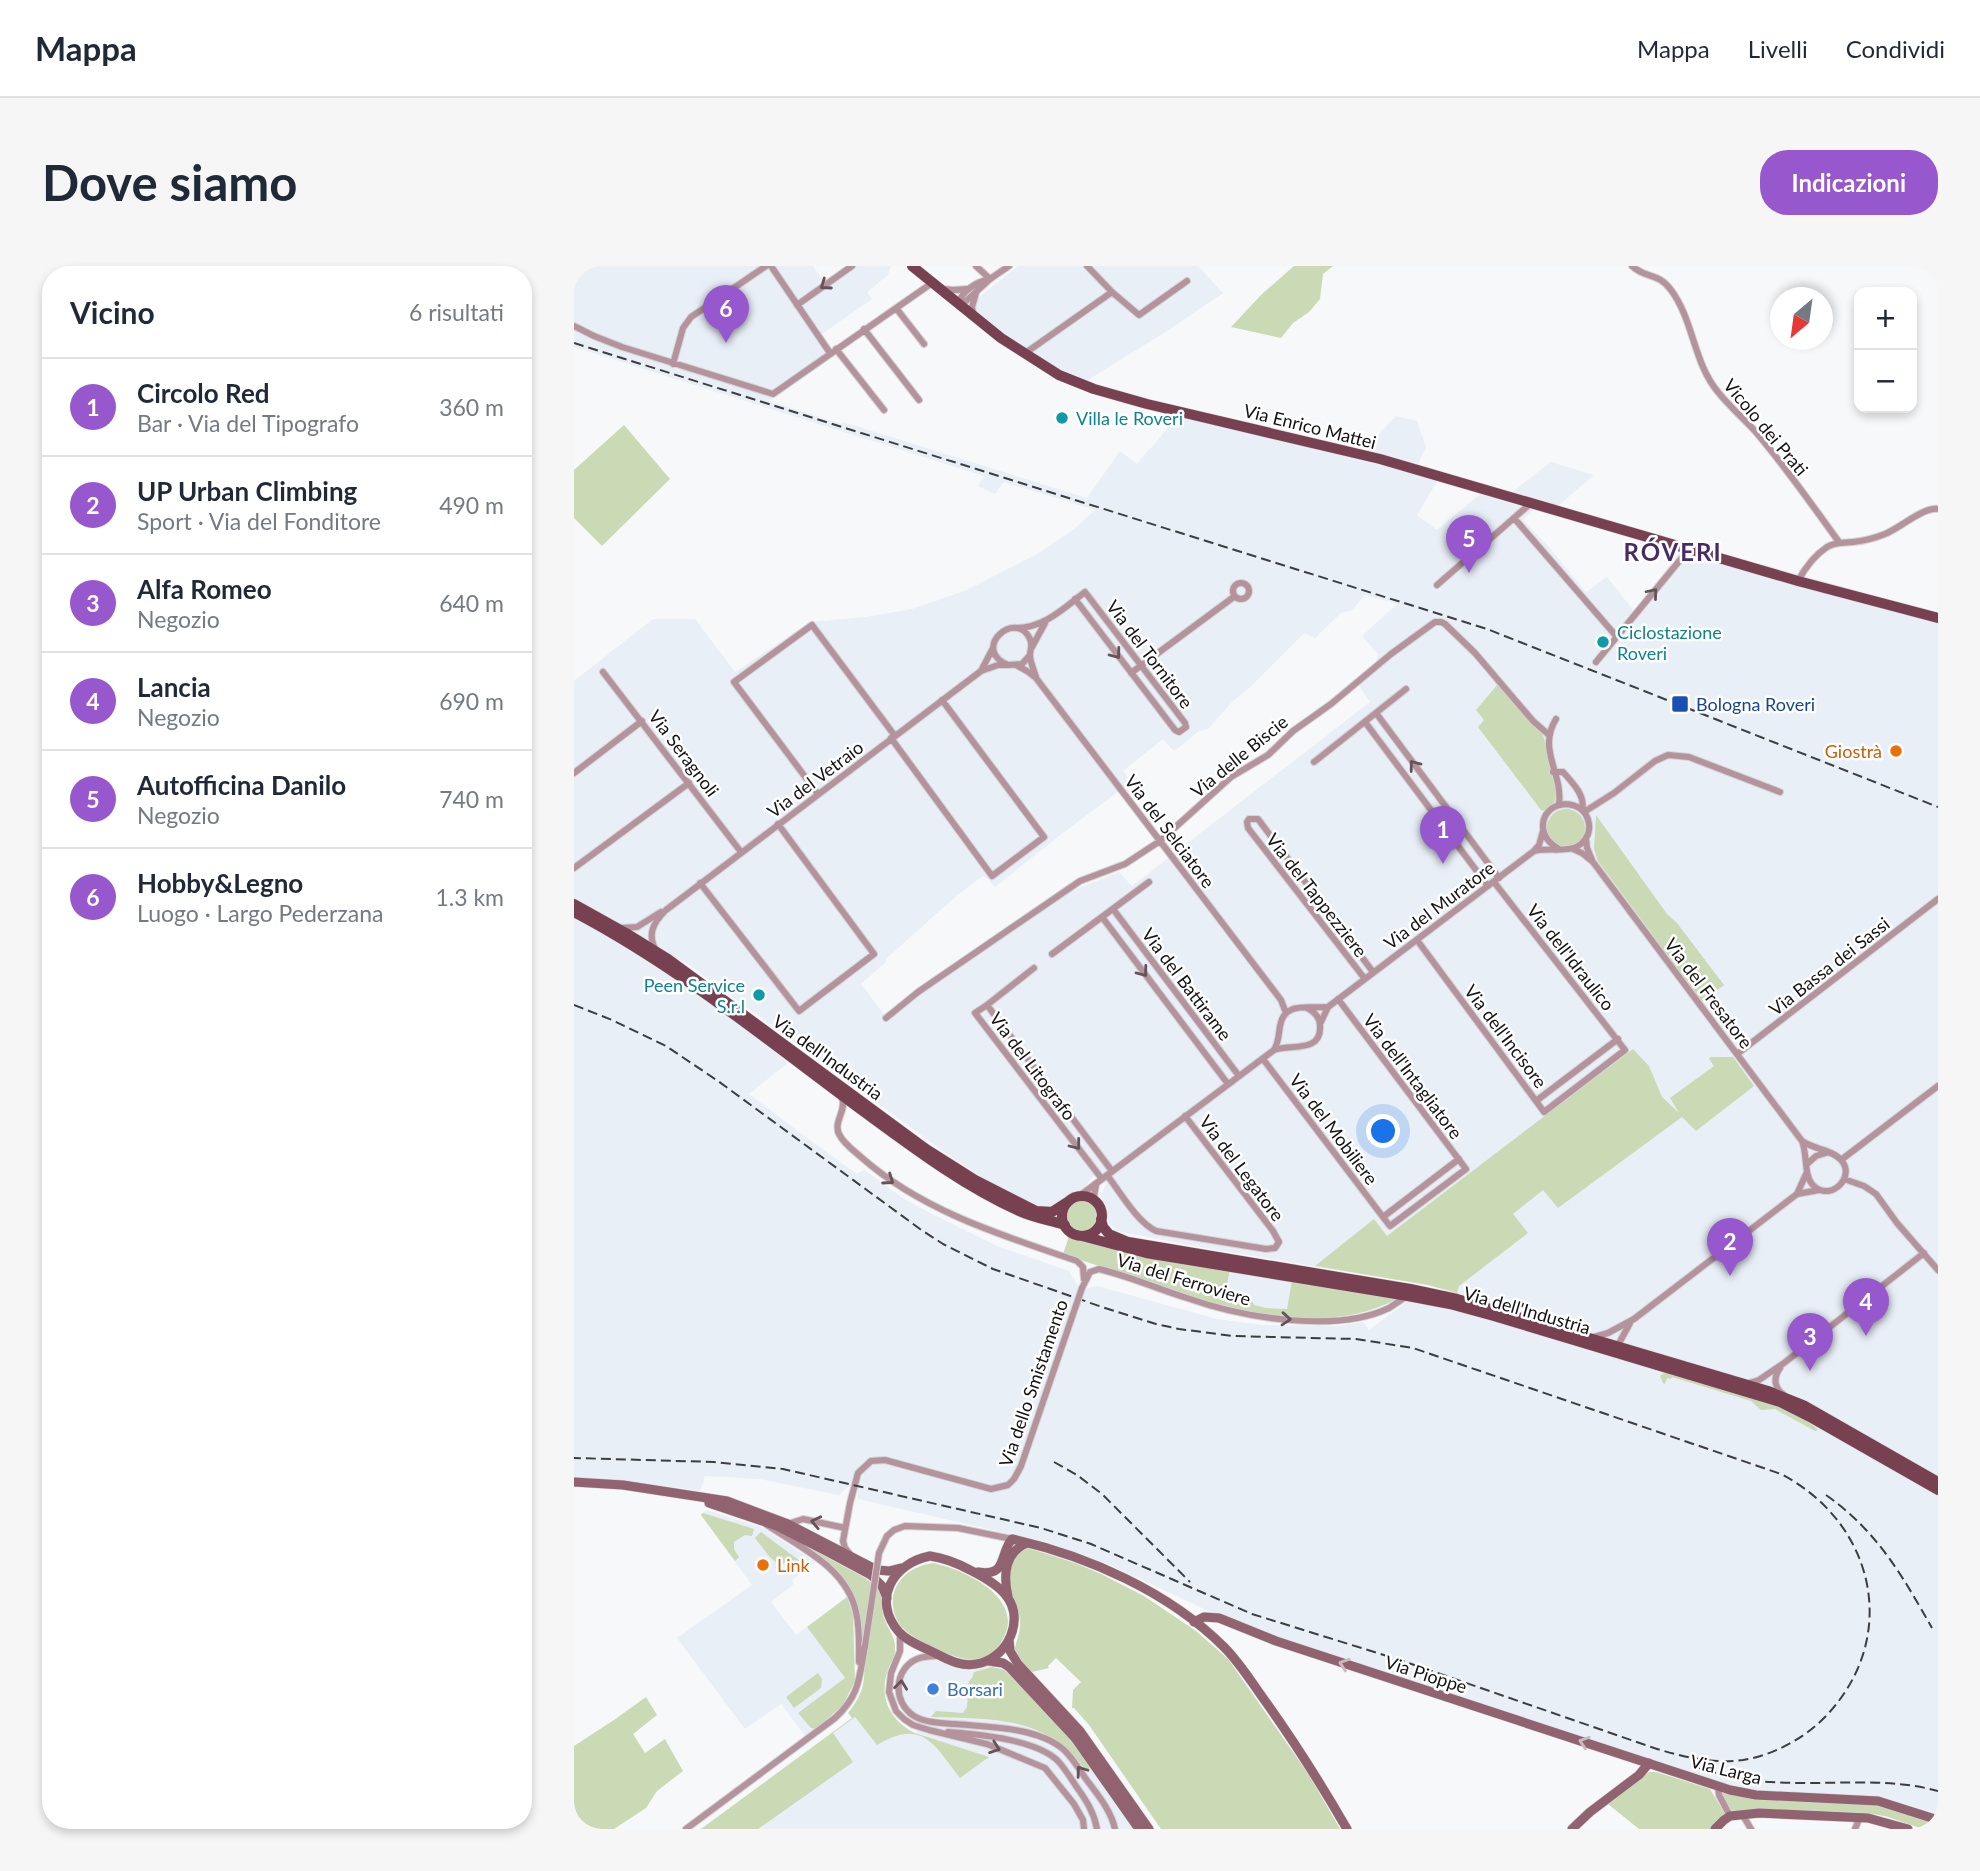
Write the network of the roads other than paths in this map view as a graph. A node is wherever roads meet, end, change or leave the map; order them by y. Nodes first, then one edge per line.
1 (766, 266) edge
2 (771, 266) edge
3 (852, 266) edge
4 (912, 266) edge
5 (976, 266) edge
6 (1009, 266) edge
7 (1087, 266) edge
8 (1632, 266) edge
9 (990, 279) junction
10 (1187, 281) dead end
11 (935, 285) junction
12 (975, 289) junction
13 (1111, 292) junction
14 (797, 304) junction
15 (958, 304) junction
16 (896, 308) junction
17 (975, 318) junction
18 (574, 326) edge
19 (864, 329) junction
20 (924, 344) dead end
21 (833, 351) junction
22 (1024, 354) junction
23 (673, 364) junction
24 (919, 400) dead end
25 (884, 410) dead end
26 (1530, 504) junction
27 (1938, 509) edge
28 (1514, 517) junction
29 (1839, 542) junction
30 (1690, 548) junction
31 (1798, 581) junction
32 (1437, 585) dead end
33 (1235, 596) dead end
34 (1075, 599) junction
35 (1938, 618) edge
36 (1046, 622) junction
37 (1016, 628) junction
38 (1617, 637) junction
39 (994, 646) junction
40 (1031, 651) junction
41 (1596, 663) dead end
42 (1008, 665) junction
43 (1016, 666) junction
44 (1141, 666) junction
45 (981, 671) junction
46 (603, 672) dead end
47 (1131, 673) junction
48 (1036, 678) junction
49 (1406, 689) dead end
50 (943, 700) junction
51 (1376, 713) junction
52 (1556, 719) dead end
53 (642, 721) junction
54 (1365, 722) junction
55 (1549, 735) junction
56 (893, 737) junction
57 (1314, 762) dead end
58 (1553, 772) junction
59 (574, 773) edge
60 (689, 783) junction
61 (1780, 793) dead end
62 (818, 794) junction
63 (1438, 797) junction
64 (1559, 804) junction
65 (1427, 805) junction
66 (1583, 811) junction
67 (778, 824) junction
68 (1543, 831) junction
69 (1586, 838) junction
70 (1160, 841) junction
71 (1559, 849) junction
72 (1573, 849) junction
73 (1534, 851) junction
74 (741, 852) junction
75 (1593, 862) junction
76 (574, 868) edge
77 (1149, 882) dead end
78 (1494, 882) junction
79 (700, 883) junction
80 (1314, 895) junction
81 (1938, 899) edge
82 (1304, 901) junction
83 (574, 904) edge
84 (1113, 909) junction
85 (666, 910) junction
86 (574, 912) edge
87 (1102, 917) junction
88 (643, 923) junction
89 (654, 923) junction
90 (616, 927) junction
91 (1417, 940) junction
92 (637, 942) junction
93 (657, 952) junction
94 (1052, 954) dead end
95 (1034, 968) dead end
96 (1373, 972) junction
97 (1365, 979) junction
98 (1338, 999) junction
99 (1281, 1000) junction
100 (987, 1005) junction
101 (1328, 1007) junction
102 (1294, 1008) junction
103 (1307, 1008) junction
104 (1286, 1013) junction
105 (886, 1017) dead end
106 (1321, 1024) junction
107 (1280, 1032) junction
108 (1618, 1039) junction
109 (1294, 1046) junction
110 (1275, 1050) junction
111 (1737, 1054) junction
112 (1263, 1059) junction
113 (1239, 1076) junction
114 (1228, 1084) junction
115 (1938, 1086) edge
116 (1051, 1090) junction
117 (838, 1093) junction
118 (1040, 1099) junction
119 (1536, 1101) junction
120 (1185, 1116) junction
121 (1802, 1141) junction
122 (1826, 1153) junction
123 (1459, 1159) junction
124 (1841, 1160) junction
125 (1807, 1168) junction
126 (1104, 1177) junction
127 (1844, 1179) junction
128 (1819, 1190) junction
129 (1797, 1194) junction
130 (1074, 1199) junction
131 (1097, 1203) junction
132 (1382, 1217) junction
133 (1101, 1219) junction
134 (1065, 1225) junction
135 (1082, 1236) junction
136 (1923, 1253) junction
137 (1938, 1270) edge
138 (1083, 1284) junction
139 (1408, 1296) junction
140 (1634, 1318) junction
141 (1617, 1328) junction
142 (1625, 1330) junction
143 (1589, 1338) junction
144 (1614, 1347) junction
145 (1642, 1353) junction
146 (1784, 1363) junction
147 (1744, 1384) junction
148 (1788, 1398) junction
149 (574, 1482) edge
150 (1938, 1482) edge
151 (1938, 1490) edge
152 (674, 1493) junction
153 (758, 1519) junction
154 (789, 1524) junction
155 (845, 1528) junction
156 (992, 1534) junction
157 (1012, 1539) junction
158 (1030, 1543) junction
159 (1009, 1551) junction
160 (852, 1557) junction
161 (902, 1567) junction
162 (966, 1568) junction
163 (887, 1598) junction
164 (1008, 1598) junction
165 (1194, 1622) junction
166 (900, 1633) junction
167 (1010, 1639) junction
168 (940, 1656) junction
169 (987, 1661) junction
170 (859, 1681) junction
171 (929, 1730) junction
172 (1649, 1763) junction
173 (1718, 1787) junction
174 (1742, 1814) junction
175 (1730, 1816) junction
176 (1860, 1817) junction
177 (1938, 1820) edge
178 (686, 1829) edge
179 (1084, 1829) edge
180 (1097, 1829) edge
181 (1115, 1829) edge
182 (1139, 1829) edge
183 (1149, 1829) edge
184 (1347, 1829) edge
185 (1572, 1829) edge
186 (1715, 1829) edge
187 (1751, 1829) edge
188 (1855, 1829) edge
189 (1909, 1829) edge

1 - 23 street
2 - 14 street
3 -> 14 street
4 - 11 main road, Via Enrico Mattei
5 - 9 street
6 - 9 street
7 - 13 street
8 - 29 street, Vicolo dei Prati
9 - 12 street
10 - 13 street
11 - 12 street
11 - 15 main road, Via Enrico Mattei
11 - 16 street
12 - 15 street
12 - 17 street
13 - 22 street
14 - 21 street
15 - 17 main road, Via Enrico Mattei
16 - 19 street
16 - 20 street
17 - 22 main road, Via Enrico Mattei
18 - 23 street
19 - 21 street
19 - 24 street
21 - 23 street
21 - 25 street
22 - 26 main road, Via Enrico Mattei
26 - 28 street
26 - 30 main road, Via Enrico Mattei
27 - 29 street
28 - 32 street
28 - 38 street
29 - 31 street
30 - 31 main road, Via Enrico Mattei
38 -> 30 street
31 - 35 main road, Via Enrico Mattei
33 - 44 street
34 - 36 street
34 - 44 street, Via del Tornitore
34 -> 47 street, Via del Tornitore
36 - 37 street
36 - 40 street
37 - 39 street
37 - 40 street
38 - 41 street
39 - 42 street
39 - 45 street, Via del Vetraio
40 - 43 street
40 - 48 street, Via del Selciatore
42 - 43 street
42 - 45 street, Via del Vetraio
43 - 48 street, Via del Selciatore
44 - 47 street
44 - 47 street, Via del Tornitore
45 - 50 street, Via del Vetraio
46 - 53 street, Via Seragnoli
48 - 70 street, Via del Selciatore
49 - 51 street
50 - 56 street, Via del Vetraio
50 - 56 street
51 - 54 street
63 -> 51 street
52 - 55 street
53 - 59 street
53 - 60 street, Via Seragnoli
54 - 57 street
54 - 65 street
55 - 58 street
55 - 70 street, Via delle Biscie
56 - 62 street, Via del Vetraio
56 - 62 street
58 - 64 street
58 - 66 street
60 - 74 street, Via Seragnoli
60 - 76 street
61 - 66 street
62 - 67 street, Via del Vetraio
63 - 65 street
63 - 78 street
64 - 66 street
64 - 68 street
65 - 78 street
66 - 69 street
67 - 74 street, Via del Vetraio
67 - 79 street
68 - 71 street
68 - 73 street, Via del Muratore
69 - 72 street
69 - 75 street, Via del Fresatore
70 - 99 street, Via del Selciatore
70 - 105 street, Via delle Biscie
71 - 72 street
71 - 73 street
72 - 75 street, Via del Fresatore
73 - 78 street, Via del Muratore
74 - 79 street, Via del Vetraio
75 - 111 street, Via del Fresatore
77 - 84 street
78 - 91 street, Via del Muratore
78 - 108 street, Via dell'Idraulico
79 - 85 street, Via del Vetraio
80 - 82 street
80 - 82 street, Via del Tappezziere
80 - 96 street, Via del Tappezziere
81 - 111 street, Via Bassa dei Sassi
82 - 97 street, Via del Tappezziere
83 - 90 main road, Via dell'Industria
84 - 87 street
84 - 113 street, Via del Battirame
85 - 88 street, Via del Vetraio
85 - 89 street, Via del Vetraio
86 - 92 main road, Via dell'Industria
87 - 94 street
87 -> 114 street, Via del Battirame
88 - 90 street, Via del Vetraio
88 - 92 street
89 - 92 street, Via del Vetraio
89 - 93 street
90 - 92 main road, Via dell'Industria
91 - 96 street, Via del Muratore
91 - 119 street, Via dell'Incisore
92 - 93 main road, Via dell'Industria
92 - 117 main road, Via dell'Industria
93 - 130 main road, Via dell'Industria
95 - 100 street
96 - 97 street, Via del Muratore
97 - 98 street, Via del Muratore
98 - 101 street, Via del Muratore
98 - 123 street, Via dell'Intagliatore
99 - 102 street, Via del Selciatore
99 - 104 street, Via del Selciatore
100 - 116 street, Via del Litografo
100 - 118 street, Via del Litografo
101 - 103 street
101 - 106 street, Via del Muratore
102 - 103 street
102 - 104 street
103 - 106 street
104 - 107 street
106 - 109 street
107 - 109 street
107 - 110 street
108 - 119 street, Via dell'Incisore
108 - 119 street, Via dell'Idraulico
109 - 110 street
110 - 112 street
111 - 121 street, Via del Fresatore
112 - 113 street
112 - 132 street, Via del Mobiliere
113 - 114 street
114 - 120 street
115 - 124 street
116 - 118 street
116 - 126 street, Via del Litografo
117 - 134 main road, Via dell'Industria
117 -> 138 street
118 -> 126 street, Via del Litografo
120 - 126 street
120 - 126 street, Via del Legatore
121 - 122 street, Via del Fresatore
121 - 125 street, Via del Fresatore
122 - 124 street
122 - 125 street
123 - 132 street
123 - 132 street, Via dell'Intagliatore
124 - 127 street
125 - 128 street
125 - 129 street
126 - 130 street
126 - 131 street
127 - 128 street
127 - 136 street
128 - 129 street
129 - 140 street
130 - 131 main road
130 - 134 main road
131 - 133 main road
133 - 135 main road
133 - 143 main road, Via dell'Industria
134 - 135 main road
135 - 139 main road, Via dell'Industria
136 - 137 street
136 - 146 street
138 -> 139 street, Via del Ferroviere
138 - 155 street, Via dello Smistamento, bridge
139 - 144 main road, Via dell'Industria
140 - 141 street
140 - 142 street
141 - 143 street
141 - 144 street
142 - 144 street
142 - 145 street
143 - 144 main road, Via dell'Industria
144 - 145 main road, Via dell'Industria
144 - 151 main road, Via dell'Industria
145 - 147 main road, Via dell'Industria
146 - 147 street
146 - 148 street
147 - 148 main road, Via dell'Industria
148 - 150 main road, Via dell'Industria
149 - 152 street
152 - 153 street
152 - 154 street
153 - 163 street
153 - 170 street
155 -> 154 street
154 - 160 street
155 - 160 street, Via dello Smistamento
156 - 157 street
156 - 159 street
156 - 170 street, bridge
157 - 158 street
157 - 159 street
158 - 159 street
158 - 165 street
159 - 162 street
159 - 164 street
160 - 161 street
161 - 162 street
161 - 163 street
162 - 164 street
163 - 166 street
164 - 167 street
172 -> 165 street, Via Pioppe
165 - 184 street
166 - 168 street
166 - 171 street
167 - 169 street
167 - 183 street
168 - 169 street
181 -> 168 street
169 - 182 street
170 - 178 street
171 -> 179 street
171 - 180 street
172 - 173 street, Via Larga
172 - 185 street
173 - 175 street
173 - 177 street, Via Larga
174 - 175 street
174 - 176 street
174 - 187 street
175 - 186 street
176 - 188 street
176 - 189 street

